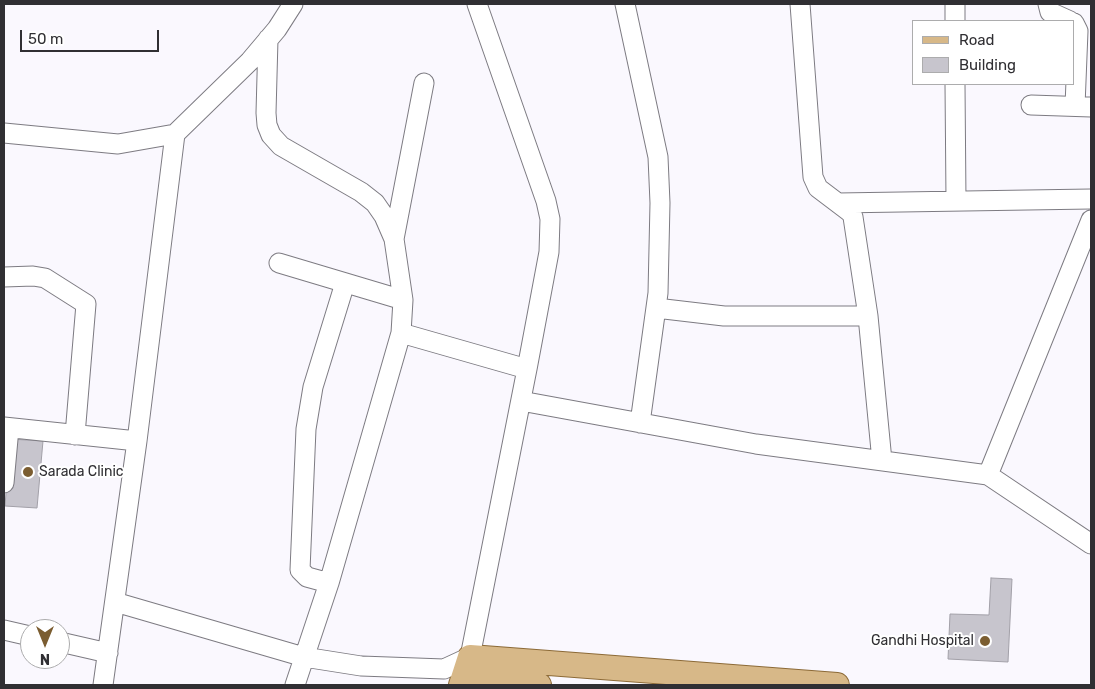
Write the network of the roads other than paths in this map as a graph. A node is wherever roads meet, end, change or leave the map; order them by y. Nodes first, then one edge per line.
1 (293, 4) edge
2 (477, 4) edge
3 (625, 4) edge
4 (800, 4) edge
5 (955, 4) edge
6 (1048, 4) edge
7 (955, 20) edge
8 (1068, 20) edge
9 (1075, 25) edge
10 (268, 39) junction
11 (424, 83) dead end
12 (955, 85) edge
13 (1031, 105) dead end
14 (1083, 106) edge
15 (4, 133) edge
16 (175, 134) junction
17 (1091, 199) edge
18 (956, 201) junction
19 (838, 203) junction
20 (1091, 220) edge
21 (394, 239) junction
22 (279, 263) dead end
23 (4, 277) edge
24 (345, 283) junction
25 (403, 300) junction
26 (656, 308) junction
27 (868, 316) junction
28 (401, 333) junction
29 (527, 369) junction
30 (521, 401) junction
31 (640, 423) junction
32 (6, 428) edge
33 (75, 434) junction
34 (137, 441) junction
35 (882, 461) junction
36 (988, 475) junction
37 (4, 483) edge
38 (1091, 544) edge
39 (329, 583) junction
40 (115, 602) junction
41 (4, 630) edge
42 (20, 634) edge
43 (70, 644) edge
44 (108, 653) junction
45 (304, 657) junction
46 (470, 657) junction
47 (456, 678) edge
48 (103, 685) edge
49 (295, 685) edge
50 (539, 685) edge
51 (837, 685) edge

1 - 10 street
2 - 29 street
3 - 26 street
4 - 19 street
5 - 7 street
6 - 8 street
9 - 14 street
10 - 16 street
10 - 21 street
11 - 21 street
12 - 18 street
13 - 14 street
15 - 16 street
16 - 34 street
17 - 18 street
18 - 19 street
19 - 27 street
20 - 36 street
21 - 25 street
22 - 24 street
23 - 33 street
24 - 25 street
24 - 39 street
25 - 28 street
26 - 27 street
26 - 31 street
27 - 35 street
28 - 29 street
28 - 39 street
29 - 30 street
30 - 31 street
30 - 46 street
31 - 35 street
32 - 33 street
32 - 37 street
33 - 34 street
34 - 40 street
35 - 36 street
36 - 38 street
39 - 45 street
40 - 44 street
40 - 45 street
41 - 42 street
43 - 44 street
44 - 48 street
45 - 47 street
45 - 49 street
46 - 47 main road
46 - 51 main road
47 - 50 main road

